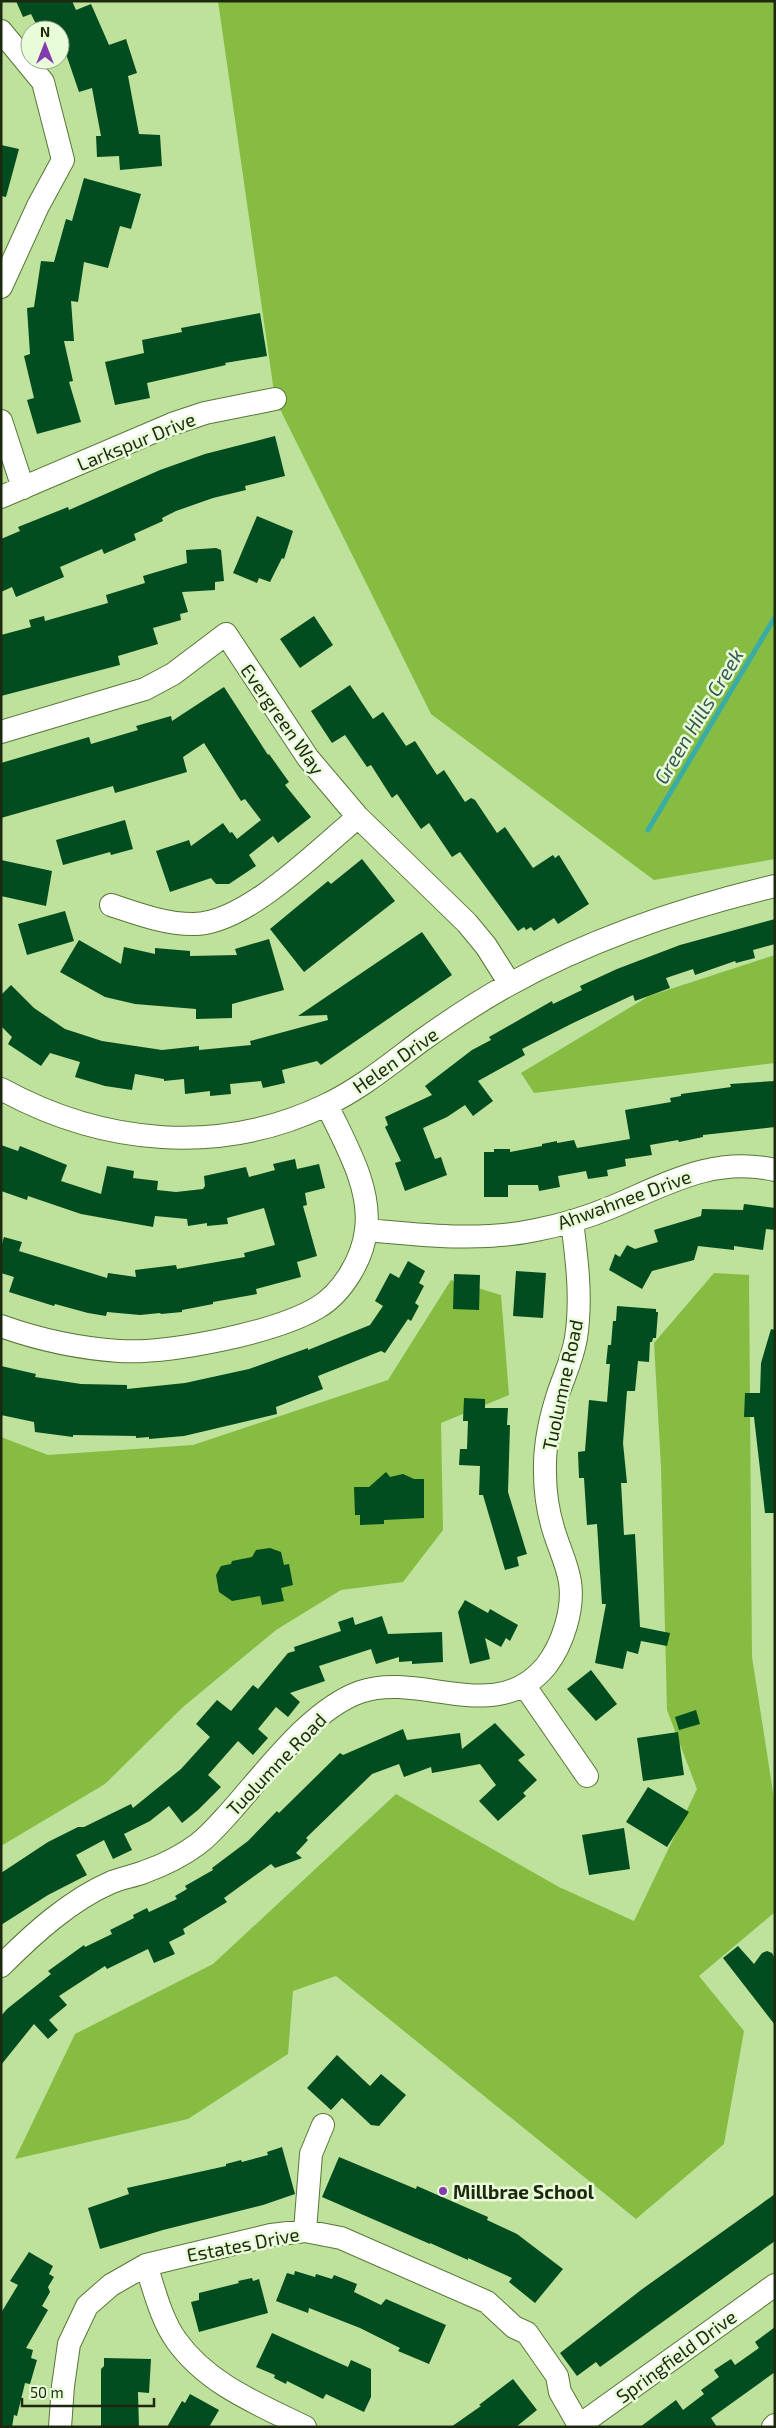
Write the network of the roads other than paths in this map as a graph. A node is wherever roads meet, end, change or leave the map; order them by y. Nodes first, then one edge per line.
1 (1, 31) edge
2 (1, 287) edge
3 (275, 399) dead end
4 (1, 421) edge
5 (23, 488) junction
6 (1, 497) edge
7 (1, 732) edge
8 (358, 818) junction
9 (775, 886) edge
10 (111, 905) dead end
11 (510, 984) junction
12 (1, 1090) edge
13 (327, 1105) junction
14 (775, 1170) edge
15 (572, 1221) junction
16 (366, 1230) junction
17 (1, 1326) edge
18 (524, 1685) junction
19 (587, 1776) dead end
20 (1, 1966) edge
21 (323, 2125) dead end
22 (305, 2231) junction
23 (146, 2265) junction
24 (775, 2284) edge
25 (579, 2426) edge
26 (60, 2427) edge
27 (305, 2427) edge

1 - 2 street
3 - 5 street, Larkspur Drive
4 - 5 street
5 - 6 street, Larkspur Drive
7 - 8 street, Evergreen Way
8 - 10 street
8 - 11 street, Evergreen Way
9 - 11 street, Helen Drive
11 - 13 street, Helen Drive
12 - 13 street, Helen Drive
13 - 16 street
14 - 15 street, Ahwahnee Drive
15 - 16 street, Ahwahnee Drive
15 - 18 street, Tuolumne Road
16 - 17 street
18 - 19 street
18 - 20 street, Tuolumne Road
21 - 22 street
22 - 23 street, Estates Drive
22 - 25 street, Estates Drive
23 - 26 street, Estates Drive
23 - 27 street
24 - 25 street, Springfield Drive

